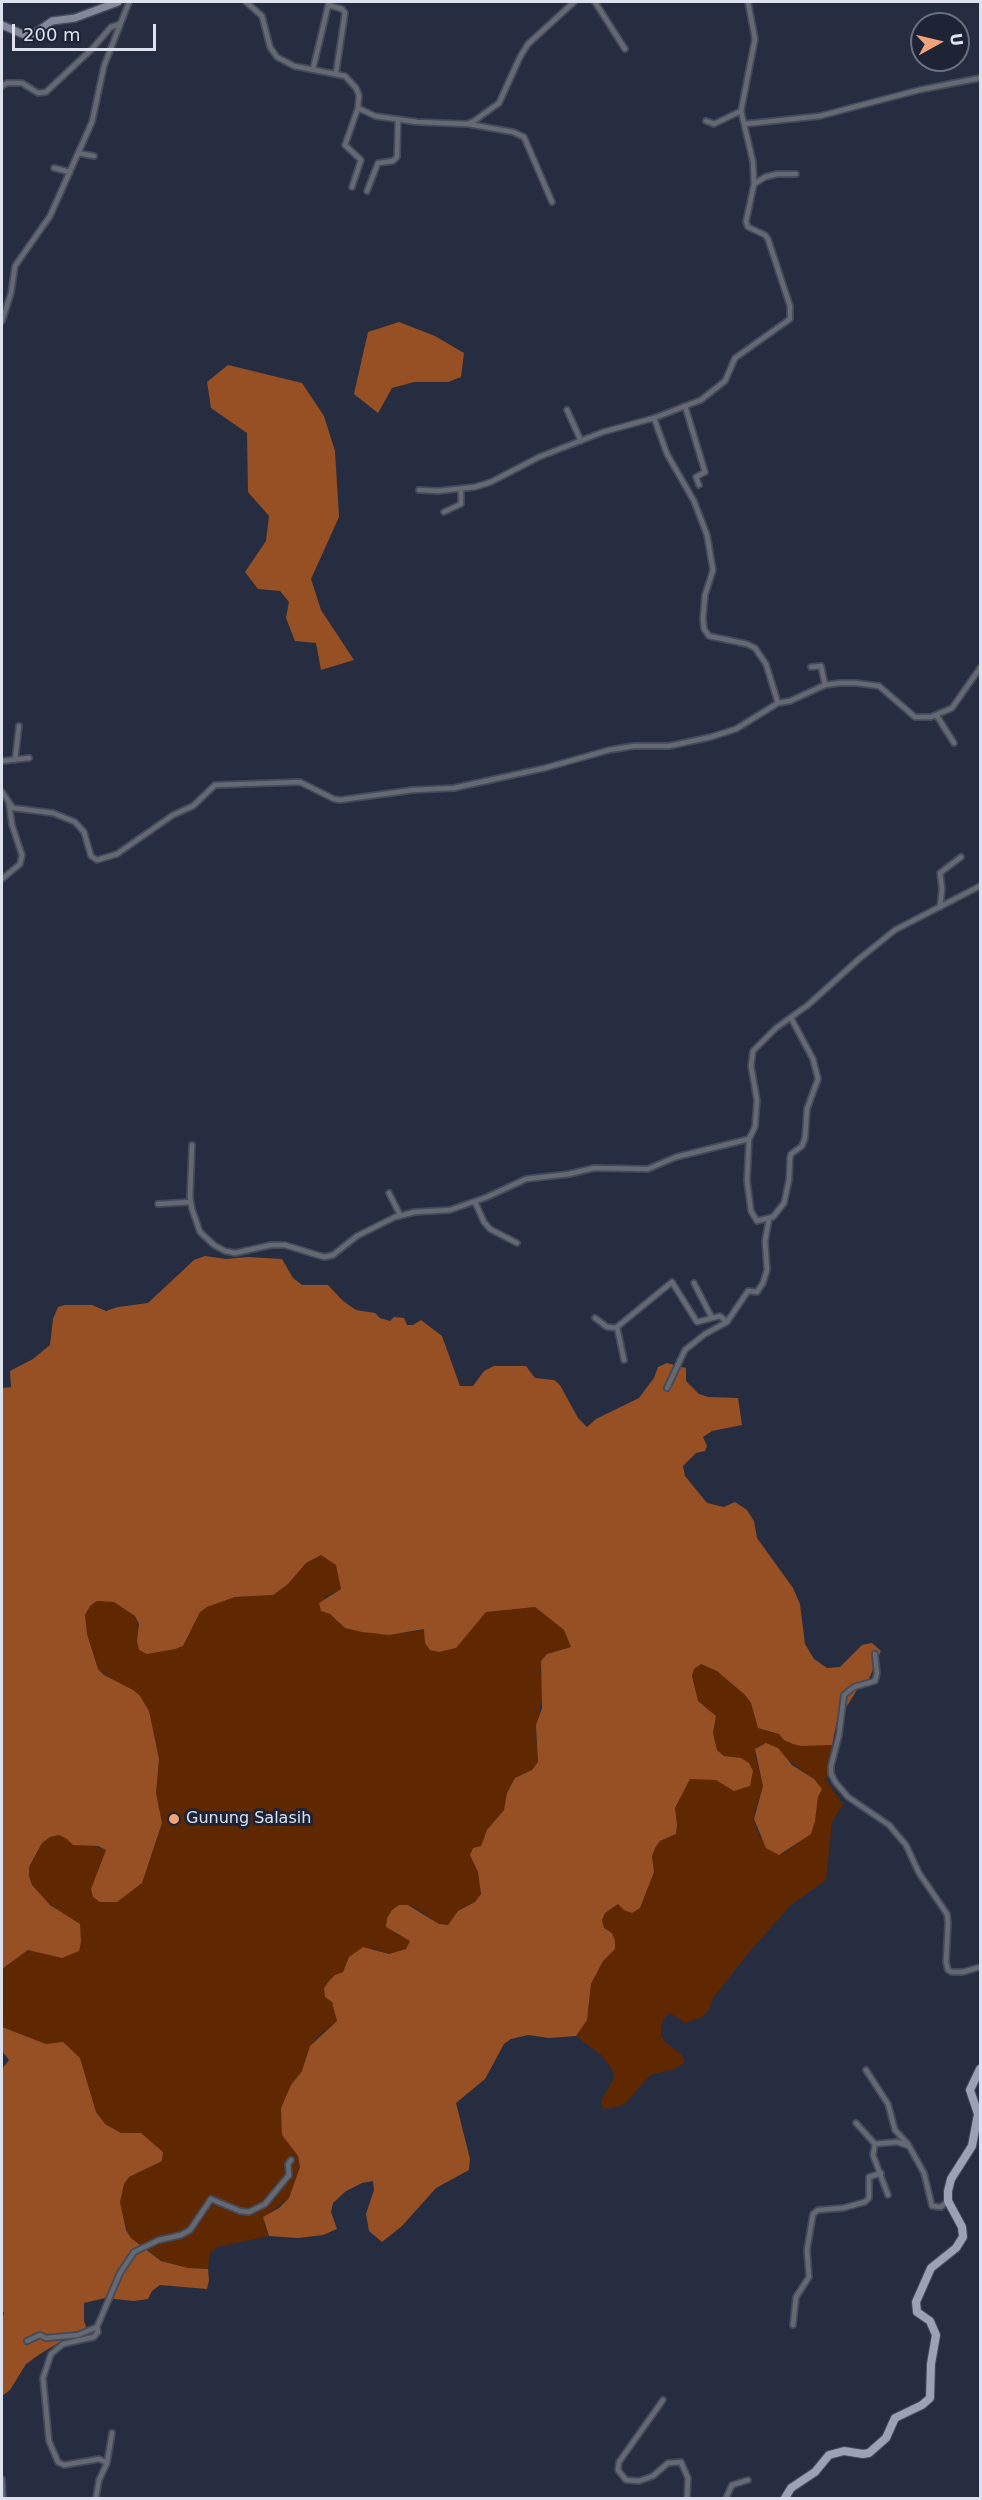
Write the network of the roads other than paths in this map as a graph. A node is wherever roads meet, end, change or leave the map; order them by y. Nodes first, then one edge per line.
1 (118, 2) edge
2 (129, 2) edge
3 (246, 2) edge
4 (564, 2) edge
5 (574, 2) edge
6 (595, 2) edge
7 (748, 2) edge
8 (328, 3) edge
9 (567, 7) junction
10 (120, 24) junction
11 (2, 25) edge
12 (625, 49) dead end
13 (313, 69) junction
14 (336, 74) junction
15 (981, 78) edge
16 (2, 86) edge
17 (358, 108) junction
18 (741, 111) junction
19 (398, 119) junction
20 (706, 121) dead end
21 (466, 124) junction
22 (745, 124) junction
23 (78, 153) junction
24 (94, 156) dead end
25 (54, 168) dead end
26 (70, 172) junction
27 (796, 174) dead end
28 (754, 184) junction
29 (352, 187) dead end
30 (367, 191) dead end
31 (552, 202) dead end
32 (2, 321) edge
33 (685, 406) junction
34 (567, 410) dead end
35 (654, 418) junction
36 (581, 441) junction
37 (699, 484) dead end
38 (419, 490) dead end
39 (461, 490) junction
40 (444, 512) dead end
41 (811, 667) dead end
42 (981, 668) edge
43 (825, 686) junction
44 (778, 703) junction
45 (937, 716) junction
46 (20, 726) dead end
47 (954, 743) dead end
48 (29, 758) dead end
49 (15, 760) junction
50 (2, 761) edge
51 (2, 792) edge
52 (9, 804) junction
53 (961, 857) dead end
54 (2, 879) edge
55 (981, 886) edge
56 (940, 907) junction
57 (791, 1018) junction
58 (749, 1139) junction
59 (192, 1145) dead end
60 (389, 1193) dead end
61 (475, 1202) junction
62 (190, 1203) junction
63 (158, 1204) dead end
64 (400, 1215) junction
65 (769, 1219) junction
66 (517, 1243) dead end
67 (694, 1284) dead end
68 (595, 1318) dead end
69 (712, 1318) junction
70 (727, 1322) junction
71 (617, 1328) junction
72 (624, 1360) dead end
73 (667, 1388) dead end
74 (875, 1654) dead end
75 (981, 1966) edge
76 (981, 2069) edge
77 (866, 2070) dead end
78 (979, 2121) edge
79 (856, 2123) dead end
80 (875, 2144) junction
81 (909, 2146) junction
82 (291, 2160) dead end
83 (881, 2173) junction
84 (888, 2195) dead end
85 (948, 2201) junction
86 (793, 2325) dead end
87 (96, 2327) junction
88 (27, 2341) dead end
89 (663, 2400) dead end
90 (112, 2433) dead end
91 (107, 2463) junction
92 (2, 2479) edge
93 (748, 2480) dead end
94 (3, 2499) edge
95 (96, 2499) edge
96 (687, 2499) edge
97 (726, 2499) edge
98 (785, 2499) edge

1 - 11 street
2 - 10 street
3 - 13 street
4 - 9 street
5 - 9 street
6 - 12 street
7 - 18 street
8 - 13 street
8 - 14 street
9 - 21 street
10 - 16 street
10 - 23 street
13 - 14 street
14 - 17 street
15 - 22 street
17 - 19 street
17 - 29 street
18 - 20 street
18 - 22 street
19 - 21 street
19 - 30 street
21 - 31 street
22 - 28 street
23 - 24 street
23 - 26 street
25 - 26 street
26 - 32 street
27 - 28 street
28 - 33 street
33 - 35 street
33 - 37 street
34 - 36 street
35 - 36 street
35 - 44 street
36 - 39 street
38 - 39 street
39 - 40 street
41 - 43 street
42 - 45 street
43 - 44 street
43 - 45 street
44 - 52 street
45 - 47 street
46 - 49 street
48 - 49 street
49 - 50 street
51 - 52 street
52 - 54 street
53 - 56 street
55 - 56 street
56 - 57 street
57 - 58 street
57 - 65 street
58 - 61 street
58 - 65 street
59 - 62 street
60 - 64 street
61 - 64 street
61 - 66 street
62 - 63 street
62 - 64 street
65 - 70 street
67 - 69 street
68 - 71 street
69 - 70 street
69 - 71 street
70 - 73 street
71 - 72 street
74 - 75 street
76 - 78 main road
77 - 81 street
78 - 85 main road
79 - 80 street
80 - 81 street
80 - 83 street
81 - 85 street
82 - 87 street
83 - 84 street
83 - 86 street
85 - 98 main road
87 - 88 street
87 - 91 street
89 - 96 street
90 - 91 street
91 - 95 street
92 - 94 street
93 - 97 street

